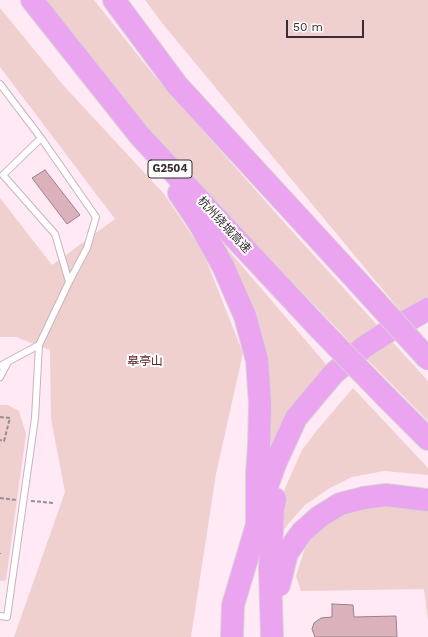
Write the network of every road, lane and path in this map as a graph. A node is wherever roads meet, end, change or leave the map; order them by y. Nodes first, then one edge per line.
1 (32, 0) edge
2 (114, 0) edge
3 (0, 84) edge
4 (140, 136) junction
5 (40, 138) junction
6 (69, 282) junction
7 (428, 309) edge
8 (428, 323) edge
9 (39, 346) junction
10 (428, 359) edge
11 (8, 362) junction
12 (0, 366) edge
13 (0, 376) edge
14 (0, 417) edge
15 (0, 440) edge
16 (428, 440) edge
17 (428, 500) edge
18 (257, 525) junction
19 (0, 616) edge
20 (272, 631) edge
21 (232, 637) edge

1 - 4 highway, 杭州绕城高速 / G2504
2 - 10 highway, bridge
3 - 5 lane
4 - 16 highway, 杭州绕城高速 / G2504, bridge
4 - 18 highway
5 - 6 lane
5 - 6 lane
6 - 9 lane
7 - 18 highway
8 - 20 highway
9 - 11 lane
9 - 19 lane
11 - 12 lane
11 - 13 lane
14 - 15 path
17 - 20 highway
18 - 21 highway

